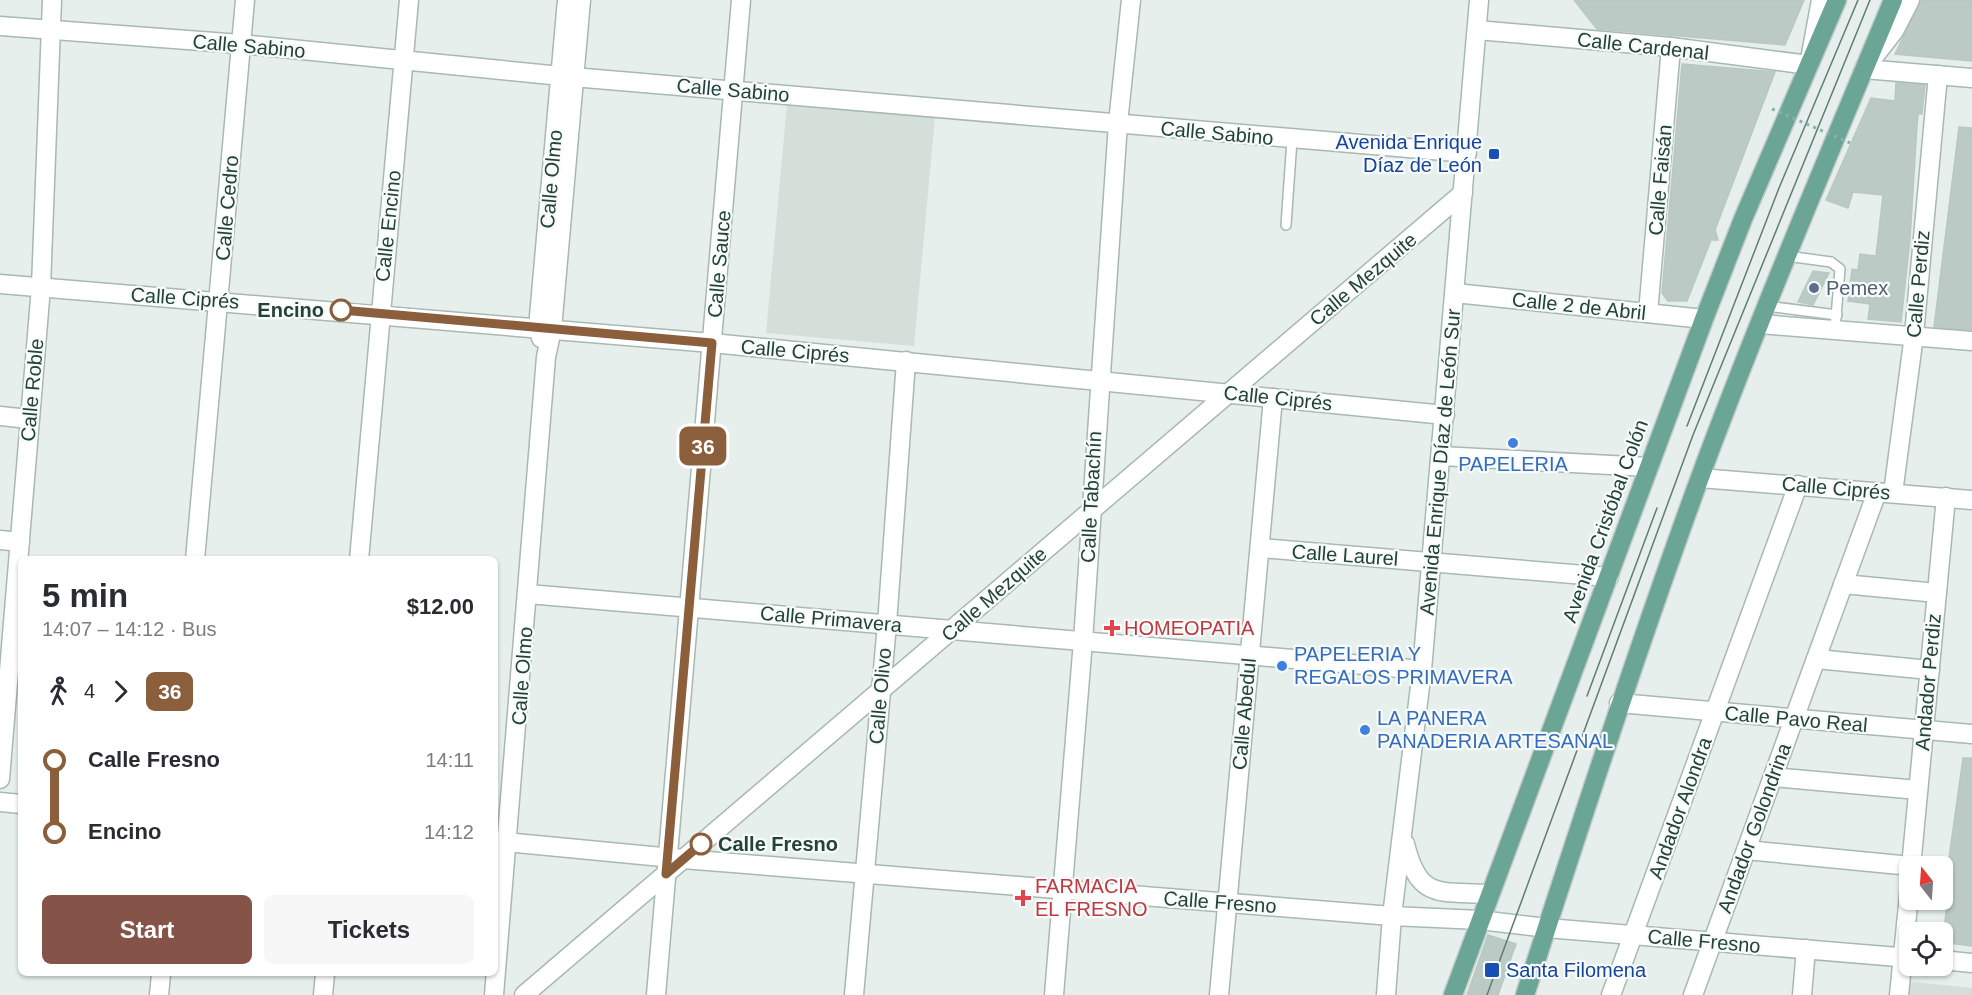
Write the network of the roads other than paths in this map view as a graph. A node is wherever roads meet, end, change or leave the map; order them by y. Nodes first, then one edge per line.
1 (52, 0) edge
2 (245, 0) edge
3 (409, 0) edge
4 (567, 0) edge
5 (581, 0) edge
6 (741, 0) edge
7 (1131, 0) edge
8 (1479, 0) edge
9 (1821, 0) edge
10 (1837, 0) edge
11 (1893, 0) edge
12 (1910, 0) edge
13 (0, 26) edge
14 (1477, 30) junction
15 (51, 31) junction
16 (241, 44) junction
17 (1671, 47) junction
18 (405, 60) junction
19 (1809, 65) junction
20 (1864, 69) junction
21 (1938, 75) junction
22 (567, 76) junction
23 (1972, 78) edge
24 (734, 90) junction
25 (1118, 123) junction
26 (1292, 140) junction
27 (1467, 153) junction
28 (1463, 193) junction
29 (1286, 225) dead end
30 (1787, 256) junction
31 (0, 284) edge
32 (41, 287) junction
33 (1455, 293) junction
34 (219, 300) junction
35 (1767, 306) junction
36 (379, 314) junction
37 (1648, 314) junction
38 (1704, 320) junction
39 (1836, 322) junction
40 (1760, 324) junction
41 (545, 329) junction
42 (1914, 335) junction
43 (1972, 341) edge
44 (712, 343) junction
45 (906, 361) junction
46 (1099, 380) junction
47 (1230, 392) junction
48 (1273, 398) junction
49 (1445, 415) junction
50 (0, 417) edge
51 (29, 419) junction
52 (1441, 456) junction
53 (1649, 467) junction
54 (1700, 478) junction
55 (1798, 485) junction
56 (1885, 492) junction
57 (1946, 497) junction
58 (1972, 500) edge
59 (1090, 512) junction
60 (0, 540) edge
61 (1260, 548) junction
62 (21, 553) edge
63 (195, 556) edge
64 (358, 556) edge
65 (1431, 562) junction
66 (18, 574) edge
67 (1609, 578) junction
68 (1843, 585) junction
69 (1937, 593) junction
70 (528, 594) junction
71 (689, 606) junction
72 (886, 624) junction
73 (952, 630) junction
74 (1083, 641) junction
75 (1250, 653) junction
76 (1816, 659) junction
77 (5, 664) edge
78 (1422, 670) junction
79 (1930, 670) junction
80 (880, 691) junction
81 (1619, 703) junction
82 (1715, 712) junction
83 (1794, 718) junction
84 (1924, 730) junction
85 (1972, 734) edge
86 (1773, 777) junction
87 (0, 779) edge
88 (1918, 790) junction
89 (0, 802) edge
90 (18, 804) edge
91 (1402, 834) junction
92 (501, 842) edge
93 (1746, 850) junction
94 (1912, 856) edge
95 (672, 863) junction
96 (1899, 866) edge
97 (865, 873) junction
98 (1062, 890) junction
99 (1488, 894) junction
100 (1227, 903) junction
101 (498, 908) edge
102 (1392, 916) junction
103 (1480, 920) junction
104 (1547, 928) junction
105 (1634, 935) junction
106 (1713, 941) junction
107 (1806, 949) junction
108 (1899, 956) edge
109 (1953, 961) edge
110 (1972, 963) edge
111 (160, 976) edge
112 (325, 976) edge
113 (495, 976) edge
114 (1902, 976) edge
115 (159, 995) edge
116 (323, 995) edge
117 (494, 995) edge
118 (524, 995) edge
119 (656, 995) edge
120 (854, 995) edge
121 (1054, 995) edge
122 (1219, 995) edge
123 (1386, 995) edge
124 (1453, 995) edge
125 (1525, 995) edge
126 (1611, 995) edge
127 (1693, 995) edge
128 (1802, 995) edge
129 (1899, 995) edge

1 - 15 street, Calle Roble
2 - 16 street, Calle Cedro
3 - 18 street, Calle Encino
4 - 22 street, Calle Olmo
5 - 22 street, Calle Olmo
6 - 24 street, Calle Sauce
7 - 25 street, Calle Tabachín
8 - 14 street, Avenida Enrique Díaz de León Sur
9 - 19 street, Avenida Cristóbal Colón
10 - 19 main road, Avenida Cristóbal Colón
11 - 20 main road
12 - 20 street
13 - 15 street, Calle Sabino
14 - 17 street, Calle Cardenal
14 - 27 street, Avenida Enrique Díaz de León Sur
15 - 16 street, Calle Sabino
15 - 32 street, Calle Roble
16 - 18 street, Calle Sabino
16 - 34 street, Calle Cedro
17 - 19 street, Calle Cardenal
17 - 37 street, Calle Faisán
18 - 22 street, Calle Sabino
18 - 36 street, Calle Encino
19 - 38 main road, Avenida Cristóbal Colón
20 - 21 street
20 - 30 main road
21 - 23 street
21 - 42 street, Calle Perdiz
22 - 24 street, Calle Sabino
22 - 41 street, Calle Olmo
24 - 25 street, Calle Sabino
24 - 44 street, Calle Sauce
25 - 26 street, Calle Sabino
25 - 46 street, Calle Tabachín
26 - 27 street, Calle Sabino
26 - 29 lane
27 - 28 street, Avenida Enrique Díaz de León Sur
28 - 33 street, Avenida Enrique Díaz de León Sur
28 - 47 street, Calle Mezquite
30 - 35 main road
30 - 39 lane
31 - 32 street, Calle Ciprés
32 - 34 street, Calle Ciprés
32 - 51 street, Calle Roble
33 - 37 street, Calle 2 de Abril
33 - 49 street, Avenida Enrique Díaz de León Sur
34 - 36 street, Calle Ciprés
34 - 63 street, Calle Cedro
35 - 39 lane
35 - 40 main road
36 - 41 street, Calle Ciprés
36 - 64 street, Calle Encino
37 - 38 street, Calle 2 de Abril
38 - 53 main road, Avenida Cristóbal Colón
39 - 40 street
39 - 42 street
40 - 54 main road
41 - 44 street, Calle Ciprés
41 - 70 street, Calle Olmo
42 - 43 street
42 - 56 street, Calle Perdiz
44 - 45 street, Calle Ciprés
44 - 71 street, Calle Sauce
45 - 46 street, Calle Ciprés
45 - 72 street, Calle Olivo
46 - 47 street, Calle Ciprés
46 - 59 street, Calle Tabachín
47 - 48 street, Calle Ciprés
47 - 59 street, Calle Mezquite
48 - 49 street, Calle Ciprés
48 - 61 street, Calle Abedul
49 - 52 street, Avenida Enrique Díaz de León Sur
50 - 51 street
51 - 62 street, Calle Roble
52 - 53 street
52 - 65 street, Avenida Enrique Díaz de León Sur
53 - 67 main road, Avenida Cristóbal Colón
54 - 55 street, Calle Ciprés
54 - 81 main road
55 - 56 street, Calle Ciprés
55 - 82 street, Andador Alondra
56 - 57 street, Calle Ciprés
56 - 68 street, Andador Golondrina
57 - 58 street, Calle Ciprés
57 - 69 street, Andador Perdiz
59 - 73 street, Calle Mezquite
59 - 74 street, Calle Tabachín
60 - 62 street
61 - 65 street, Calle Laurel
61 - 75 street, Calle Abedul
65 - 67 street, Calle Laurel
65 - 78 street, Avenida Enrique Díaz de León Sur
66 - 77 street, Calle Roble
67 - 99 main road, Avenida Cristóbal Colón
68 - 69 street
68 - 76 street, Andador Golondrina
69 - 79 street, Andador Perdiz
70 - 71 street, Calle Primavera
70 - 92 street, Calle Olmo
71 - 72 street, Calle Primavera
71 - 95 street, Calle Sauce
72 - 73 street, Calle Primavera
72 - 80 street, Calle Olivo
73 - 74 street, Calle Primavera
73 - 80 street, Calle Mezquite
74 - 75 street, Calle Primavera
74 - 98 street, Calle Tabachín
75 - 78 street, Calle Primavera
75 - 100 street, Calle Abedul
76 - 79 street
76 - 83 street, Andador Golondrina
77 - 87 street, Calle Roble
78 - 91 street, Avenida Enrique Díaz de León Sur
79 - 84 street, Andador Perdiz
80 - 95 street, Calle Mezquite
80 - 97 street, Calle Olivo
81 - 82 street, Calle Pavo Real
81 - 104 main road
82 - 83 street, Calle Pavo Real
82 - 105 street, Andador Alondra
83 - 84 street, Calle Pavo Real
83 - 86 street, Andador Golondrina
84 - 85 street, Calle Pavo Real
84 - 88 street, Andador Perdiz
86 - 88 street
86 - 93 street, Andador Golondrina
88 - 94 street, Andador Perdiz
89 - 90 street
91 - 99 street
91 - 102 street, Avenida Enrique Díaz de León Sur
92 - 95 street, Calle Fresno
92 - 101 street, Calle Olmo
93 - 96 street
93 - 106 street, Andador Golondrina
95 - 97 street, Calle Fresno
95 - 118 street, Calle Mezquite
95 - 119 street, Calle Sauce
97 - 98 street, Calle Fresno
97 - 120 street, Calle Olivo
98 - 100 street, Calle Fresno
98 - 121 street, Calle Tabachín
99 - 103 main road, Avenida Cristóbal Colón
100 - 102 street, Calle Fresno
100 - 122 street, Calle Abedul
102 - 103 street, Calle Fresno
102 - 123 street, Avenida Enrique Díaz de León Sur
103 - 104 street, Calle Fresno
103 - 124 main road, Avenida Cristóbal Colón
104 - 105 street, Calle Fresno
104 - 125 main road
105 - 106 street, Calle Fresno
105 - 126 street, Andador Alondra
106 - 107 street, Calle Fresno
106 - 127 street, Andador Golondrina
107 - 108 street, Calle Fresno
107 - 128 street
109 - 110 street
111 - 115 street
112 - 116 street
113 - 117 street, Calle Olmo
114 - 129 street

